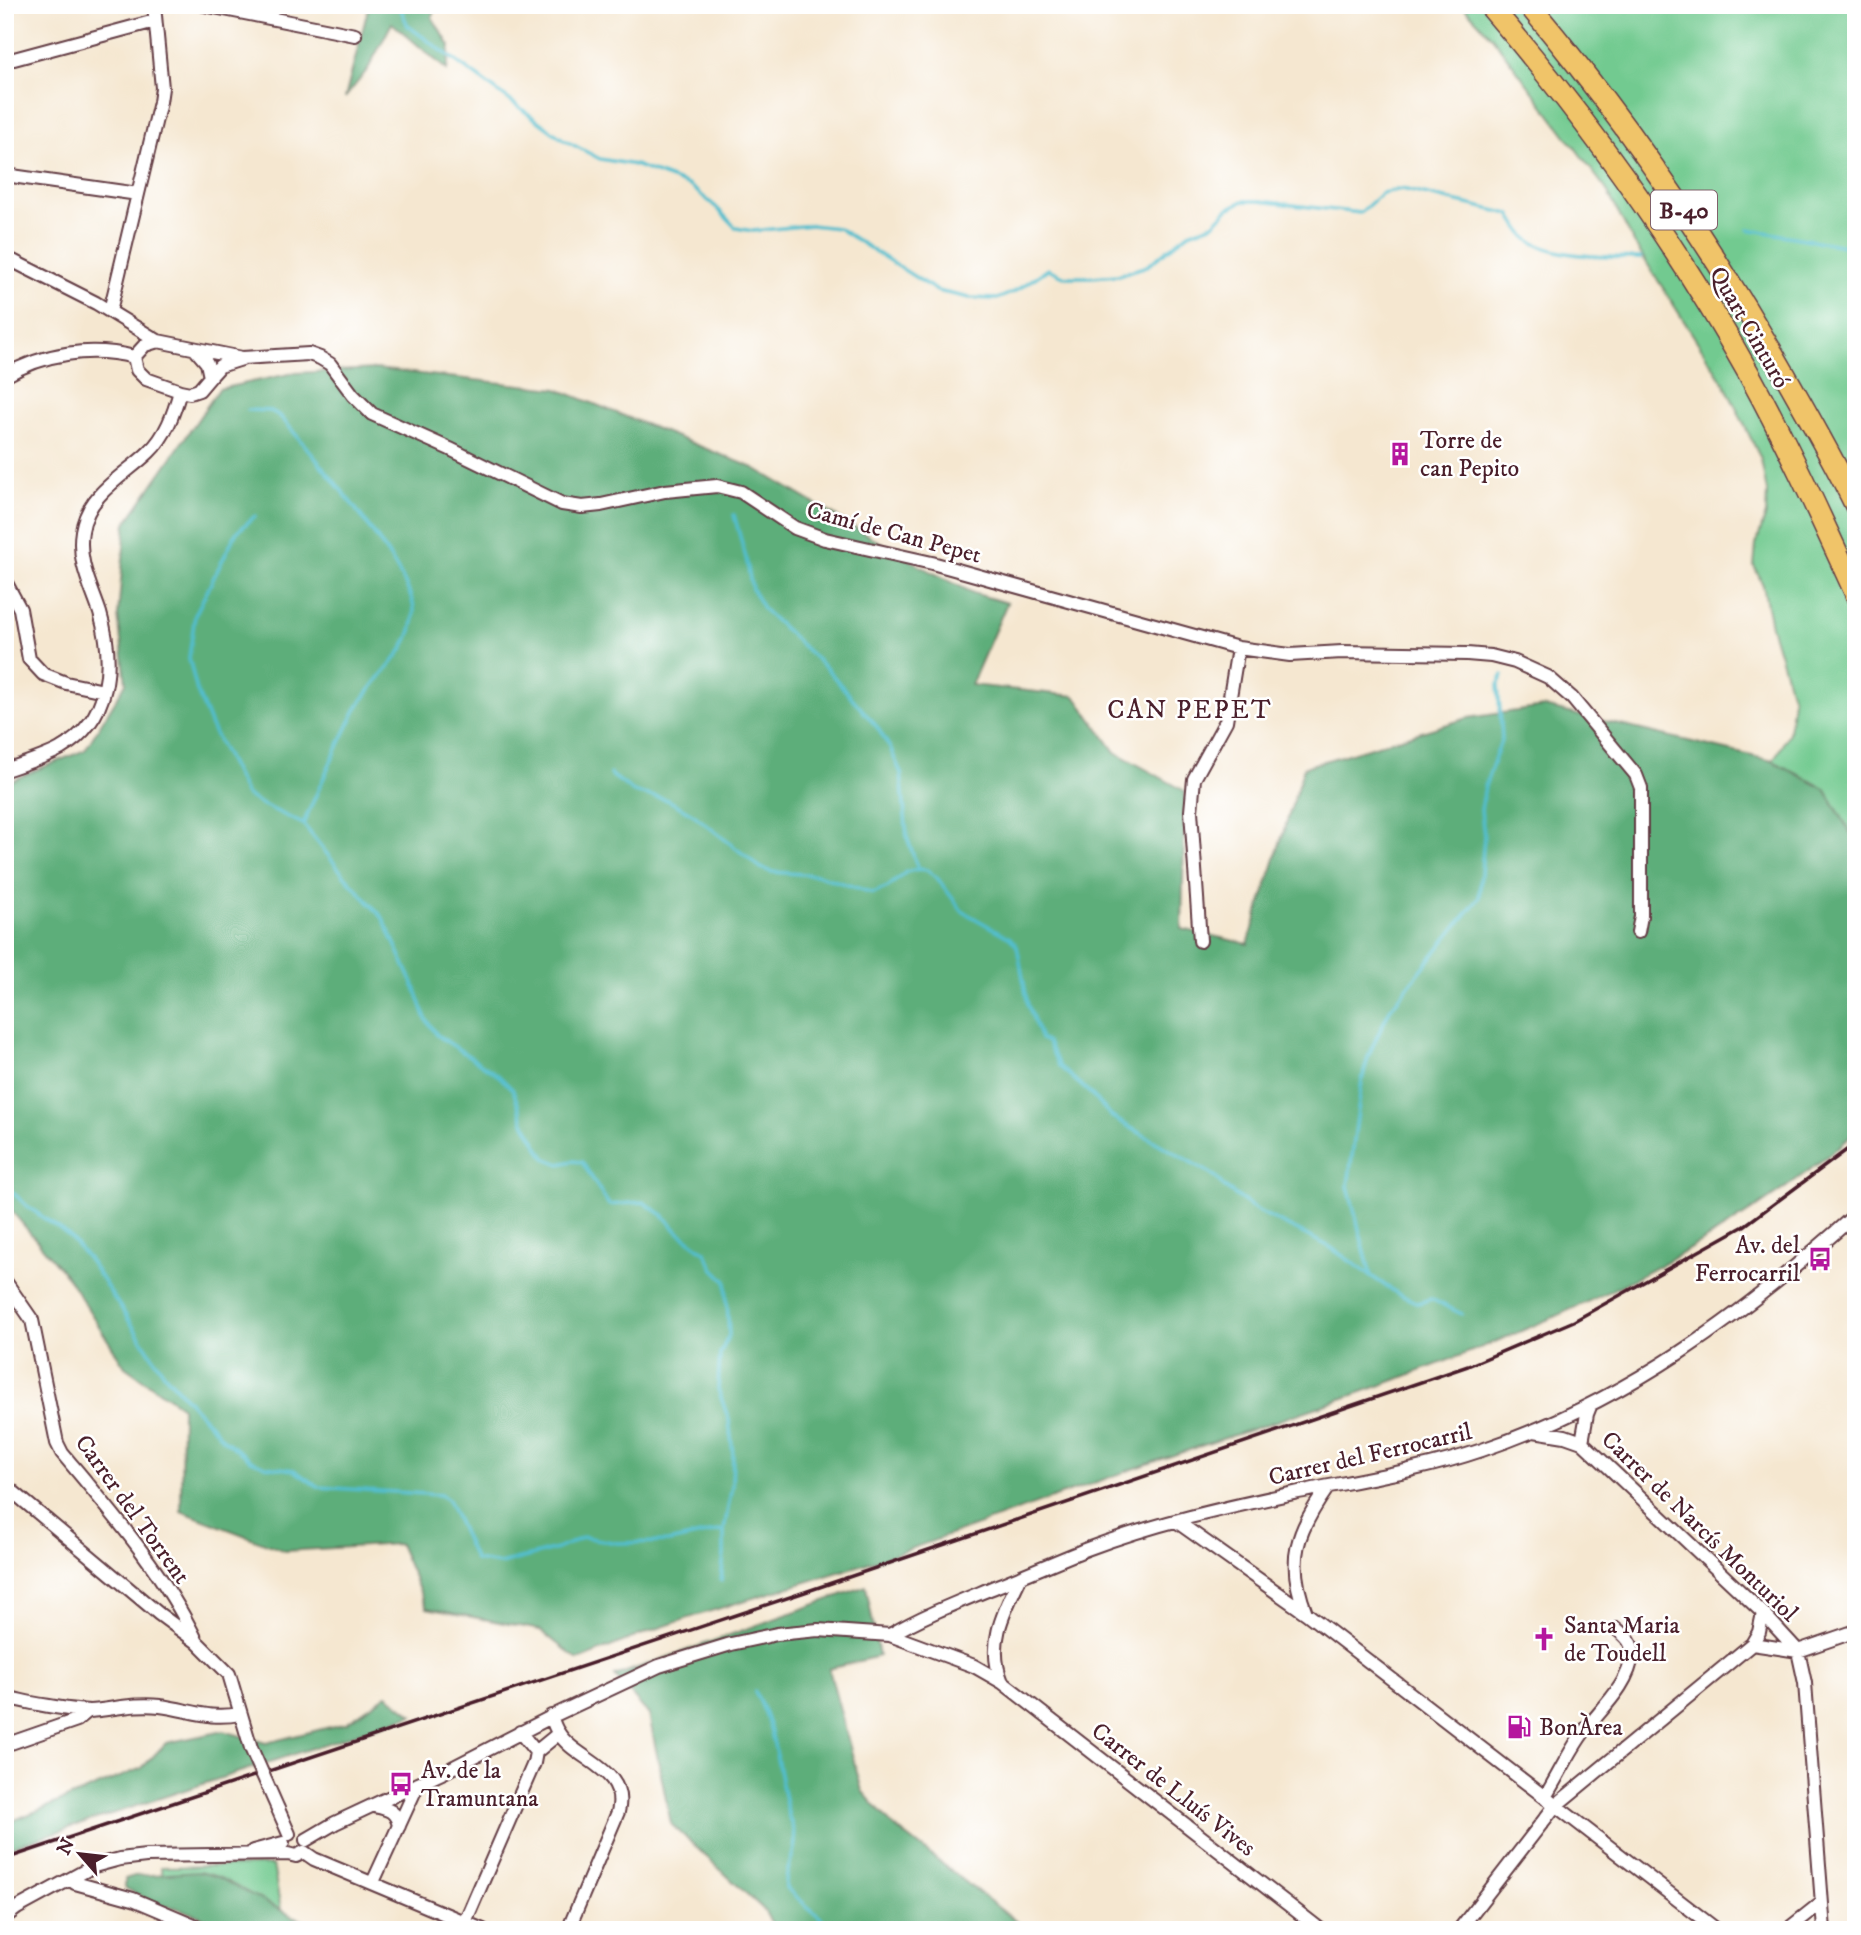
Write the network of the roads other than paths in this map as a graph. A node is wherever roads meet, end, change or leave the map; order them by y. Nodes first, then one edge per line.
1 (154, 5) edge
2 (204, 5) edge
3 (1489, 5) edge
4 (1529, 5) edge
5 (155, 22) junction
6 (355, 35) dead end
7 (14, 60) dead end
8 (5, 175) edge
9 (138, 194) junction
10 (5, 257) edge
11 (110, 311) junction
12 (137, 327) junction
13 (158, 341) junction
14 (195, 349) junction
15 (137, 354) junction
16 (242, 358) junction
17 (5, 376) edge
18 (210, 377) junction
19 (180, 391) junction
20 (1856, 506) edge
21 (5, 581) edge
22 (1856, 594) edge
23 (1238, 648) junction
24 (104, 691) junction
25 (5, 770) edge
26 (1638, 932) dead end
27 (1200, 941) dead end
28 (1856, 1214) edge
29 (5, 1281) edge
30 (1591, 1404) junction
31 (1534, 1431) junction
32 (1583, 1442) junction
33 (5, 1485) edge
34 (1328, 1487) junction
35 (1211, 1513) junction
36 (1176, 1521) junction
37 (1209, 1542) junction
38 (1021, 1576) junction
39 (1306, 1613) junction
40 (1763, 1613) junction
41 (1617, 1629) dead end
42 (1856, 1631) edge
43 (890, 1635) junction
44 (197, 1642) junction
45 (1752, 1644) junction
46 (1798, 1651) junction
47 (1002, 1682) junction
48 (5, 1696) edge
49 (88, 1711) junction
50 (240, 1714) junction
51 (551, 1716) junction
52 (520, 1732) junction
53 (558, 1734) junction
54 (5, 1745) edge
55 (536, 1752) junction
56 (419, 1784) junction
57 (1550, 1802) junction
58 (374, 1806) junction
59 (399, 1826) junction
60 (287, 1844) junction
61 (305, 1846) junction
62 (71, 1879) junction
63 (373, 1882) junction
64 (1821, 1903) junction
65 (5, 1917) edge
66 (465, 1922) junction
67 (206, 1930) edge
68 (483, 1930) edge
69 (568, 1930) edge
70 (1321, 1930) edge
71 (1459, 1930) edge
72 (1717, 1930) edge
73 (1787, 1930) edge
74 (1824, 1930) edge

1 - 5 street
2 - 6 street
3 - 22 highway, Quart Cinturó / B-40
4 - 20 highway, Quart Cinturó / B-40
5 - 7 street
5 - 9 street
8 - 9 street
9 - 11 street
10 - 11 street
11 - 12 street
12 - 13 street
12 - 15 street
13 - 14 street
13 - 15 street
14 - 16 street, Camí de Can Pepet
14 - 18 street
15 - 17 street
15 - 19 street
16 - 18 street, Camí de Can Pepet
16 - 23 street, Camí de Can Pepet
18 - 19 street
19 - 24 street
21 - 24 street
23 - 26 street, Camí de Can Pepet
23 - 27 street
24 - 25 street
28 - 30 street, Carrer del Ferrocarril
29 - 44 street, Carrer del Torrent
30 - 31 street, Carrer del Ferrocarril
30 - 32 street, Carrer de Narcís Monturiol
31 - 32 street, Carrer de Narcís Monturiol
31 - 34 street, Carrer del Ferrocarril
32 - 40 street, Carrer de Narcís Monturiol
33 - 44 street
34 - 35 street, Carrer del Ferrocarril
34 - 39 street
35 - 36 street, Carrer del Ferrocarril
35 - 37 street
36 - 37 street
36 - 38 street, Carrer del Ferrocarril
37 - 39 street
38 - 43 street, Carrer del Ferrocarril
38 - 47 street
39 - 57 street
40 - 45 street
40 - 46 street, Carrer de Narcís Monturiol
41 - 57 street
42 - 46 street
43 - 47 street, Carrer de Lluís Vives
43 - 51 street, Carrer de Lluís Vives
44 - 50 street
45 - 46 street
45 - 57 street
46 - 64 street, Carrer de Narcís Monturiol
47 - 70 street, Carrer de Lluís Vives
48 - 49 street
49 - 50 street
49 - 54 street
50 - 60 street, bridge
51 - 52 street, Carrer de Lluís Vives
51 - 53 street
52 - 55 street
52 - 56 street, Carrer de Lluís Vives
53 - 55 street
53 - 69 street
55 - 66 street
56 - 58 street, Carrer de Lluís Vives
56 - 59 street
57 - 71 street
57 - 72 street
58 - 59 street
58 - 61 street, Carrer de Lluís Vives
59 - 63 street
60 - 61 street
60 - 61 street
60 - 62 street
61 - 63 street
62 - 65 street
62 - 67 street
63 - 66 street
64 - 73 street
64 - 74 street, Carrer de Narcís Monturiol
66 - 68 street

